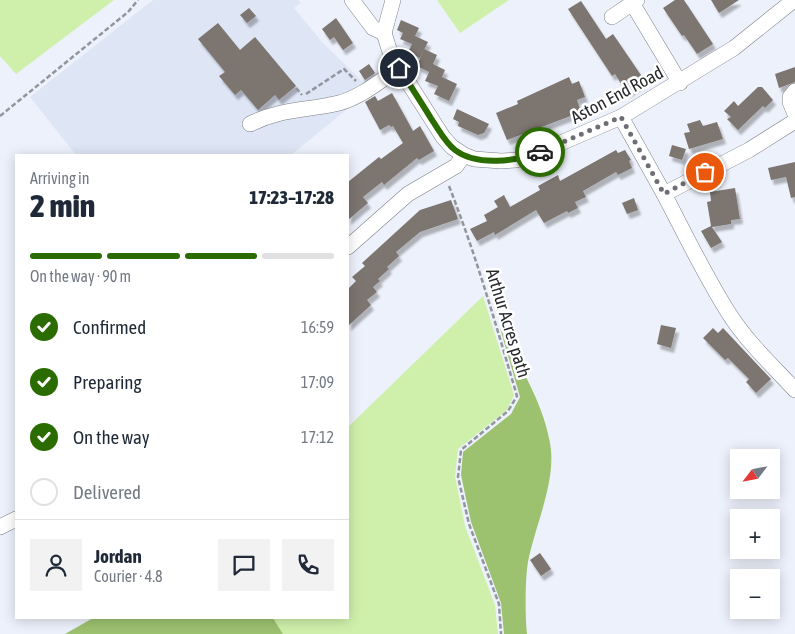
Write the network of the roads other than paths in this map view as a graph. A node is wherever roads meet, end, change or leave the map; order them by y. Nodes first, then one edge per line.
1 (352, 0) edge
2 (393, 0) edge
3 (794, 0) edge
4 (635, 2) edge
5 (612, 17) dead end
6 (384, 33) junction
7 (399, 68) junction
8 (680, 82) junction
9 (795, 91) edge
10 (795, 114) edge
11 (621, 117) junction
12 (795, 121) edge
13 (250, 124) dead end
14 (464, 155) junction
15 (664, 194) junction
16 (349, 246) edge
17 (795, 390) edge
18 (15, 520) edge
19 (0, 527) edge

1 - 6 street
2 - 6 street
3 - 8 street, Aston End Road
4 - 5 street
4 - 8 street
6 - 7 street
7 - 13 street
7 - 14 street
8 - 11 street, Aston End Road
9 - 10 street
11 - 14 street, Aston End Road
11 - 15 street
12 - 15 street
14 - 16 street
15 - 17 street
18 - 19 street

